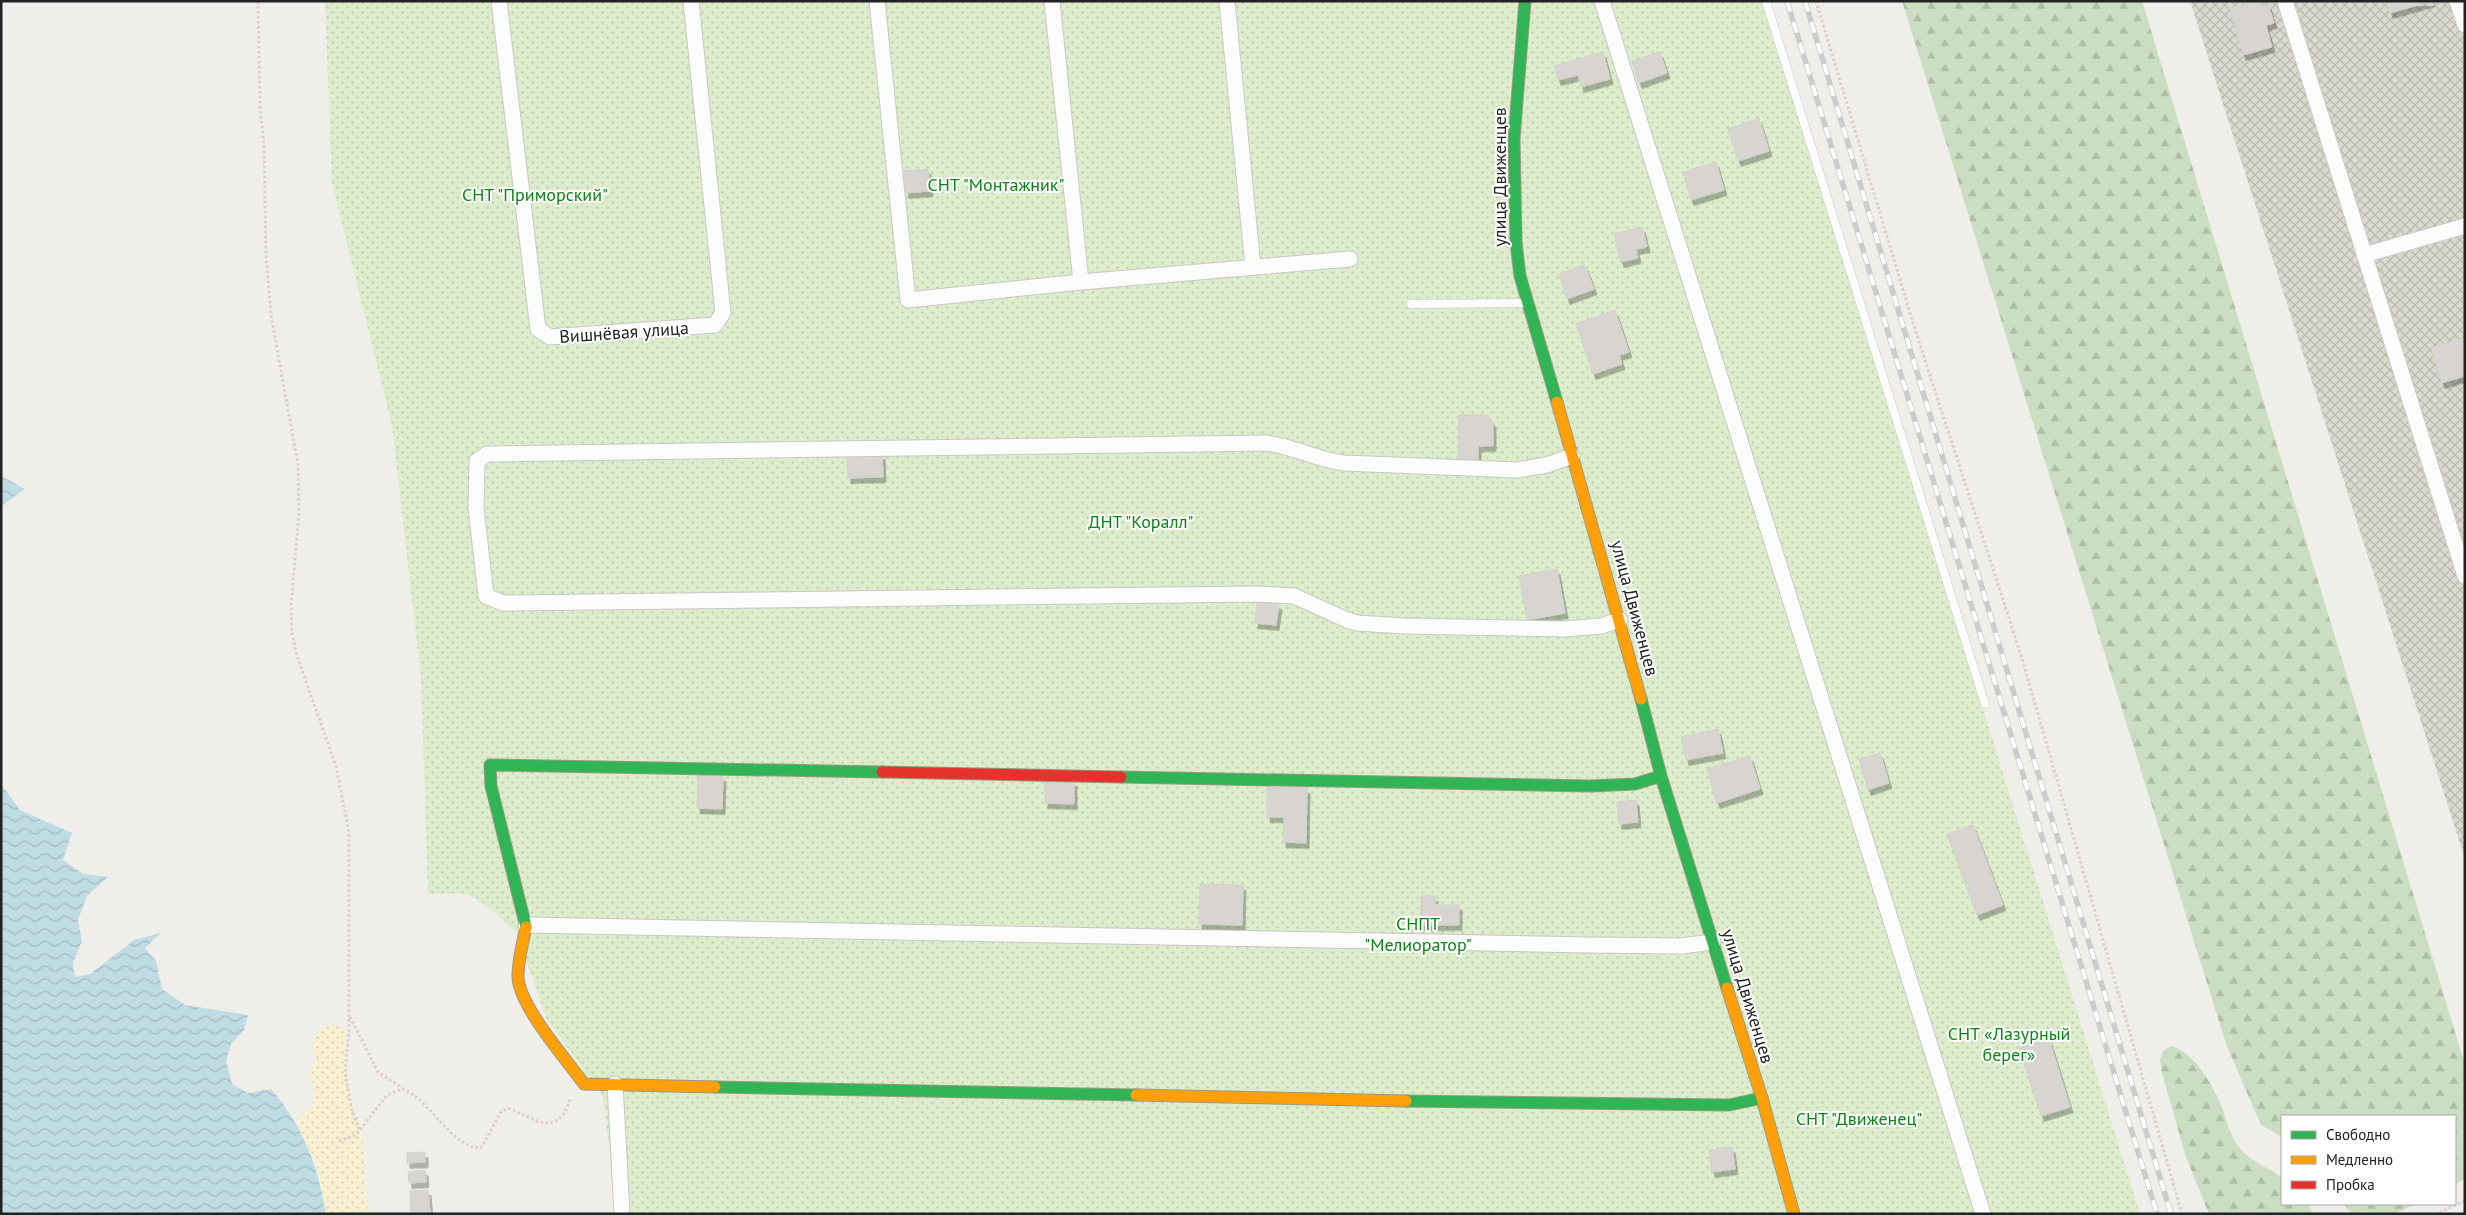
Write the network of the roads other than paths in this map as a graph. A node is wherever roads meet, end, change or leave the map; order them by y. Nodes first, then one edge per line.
1 (499, 1) edge
2 (691, 1) edge
3 (877, 1) edge
4 (1052, 1) edge
5 (1227, 1) edge
6 (1525, 1) edge
7 (1602, 1) edge
8 (1766, 1) edge
9 (2286, 1) edge
10 (2457, 1) edge
11 (2465, 25) edge
12 (2465, 226) edge
13 (2364, 255) junction
14 (1350, 259) dead end
15 (1253, 267) junction
16 (1081, 282) junction
17 (1526, 303) junction
18 (1412, 304) dead end
19 (1572, 456) junction
20 (2465, 576) edge
21 (1620, 620) junction
22 (1985, 704) dead end
23 (1662, 776) junction
24 (526, 925) junction
25 (1713, 942) junction
26 (615, 1084) junction
27 (1762, 1098) junction
28 (622, 1214) edge
29 (1794, 1214) edge
30 (1983, 1214) edge

1 - 2 street, Вишнёвая улица
3 - 16 street
4 - 16 street
5 - 15 street
6 - 17 street, улица Движенцев
7 - 30 street
8 - 22 lane
9 - 13 street
10 - 11 street
12 - 13 street
13 - 20 street
14 - 15 street
15 - 16 street
17 - 18 lane
17 - 19 street, улица Движенцев
19 - 21 street, улица Движенцев
19 - 21 street
21 - 23 street, улица Движенцев
23 - 24 street
23 - 25 street, улица Движенцев
24 - 25 street
24 - 26 street
25 - 27 street, улица Движенцев
26 - 27 street
26 - 28 street
27 - 29 street, улица Движенцев

